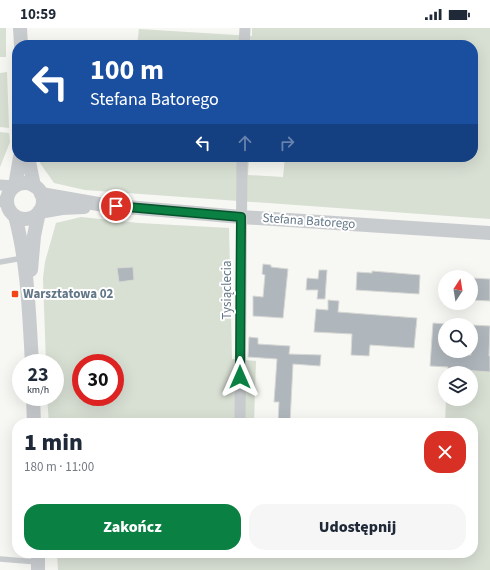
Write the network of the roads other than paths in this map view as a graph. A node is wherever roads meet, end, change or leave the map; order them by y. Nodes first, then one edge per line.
1 (20, 28) edge
2 (245, 28) edge
3 (21, 40) edge
4 (244, 40) edge
5 (19, 162) edge
6 (30, 162) edge
7 (242, 162) edge
8 (0, 185) edge
9 (15, 186) junction
10 (38, 190) junction
11 (4, 202) edge
12 (104, 205) junction
13 (39, 212) junction
14 (15, 216) junction
15 (241, 217) junction
16 (490, 233) edge
17 (23, 258) junction
18 (0, 262) edge
19 (29, 313) junction
20 (31, 354) edge
21 (33, 406) edge
22 (34, 418) edge
23 (240, 418) edge
24 (0, 559) edge
25 (38, 562) edge

1 - 3 street
2 - 4 street
5 - 9 street
6 - 10 street
7 - 15 street, Tysiąclecia
8 - 9 street
9 - 10 street
9 - 11 street
10 - 12 street, Stefana Batorego
10 - 13 street
11 - 14 street
12 - 13 street, Stefana Batorego
12 - 15 street, Stefana Batorego
13 - 14 street
13 - 19 street
14 - 17 street
15 - 16 street, Stefana Batorego
15 - 23 street, Tysiąclecia
17 - 18 lane
17 - 19 street
19 - 20 street
21 - 22 street
24 - 25 lane

